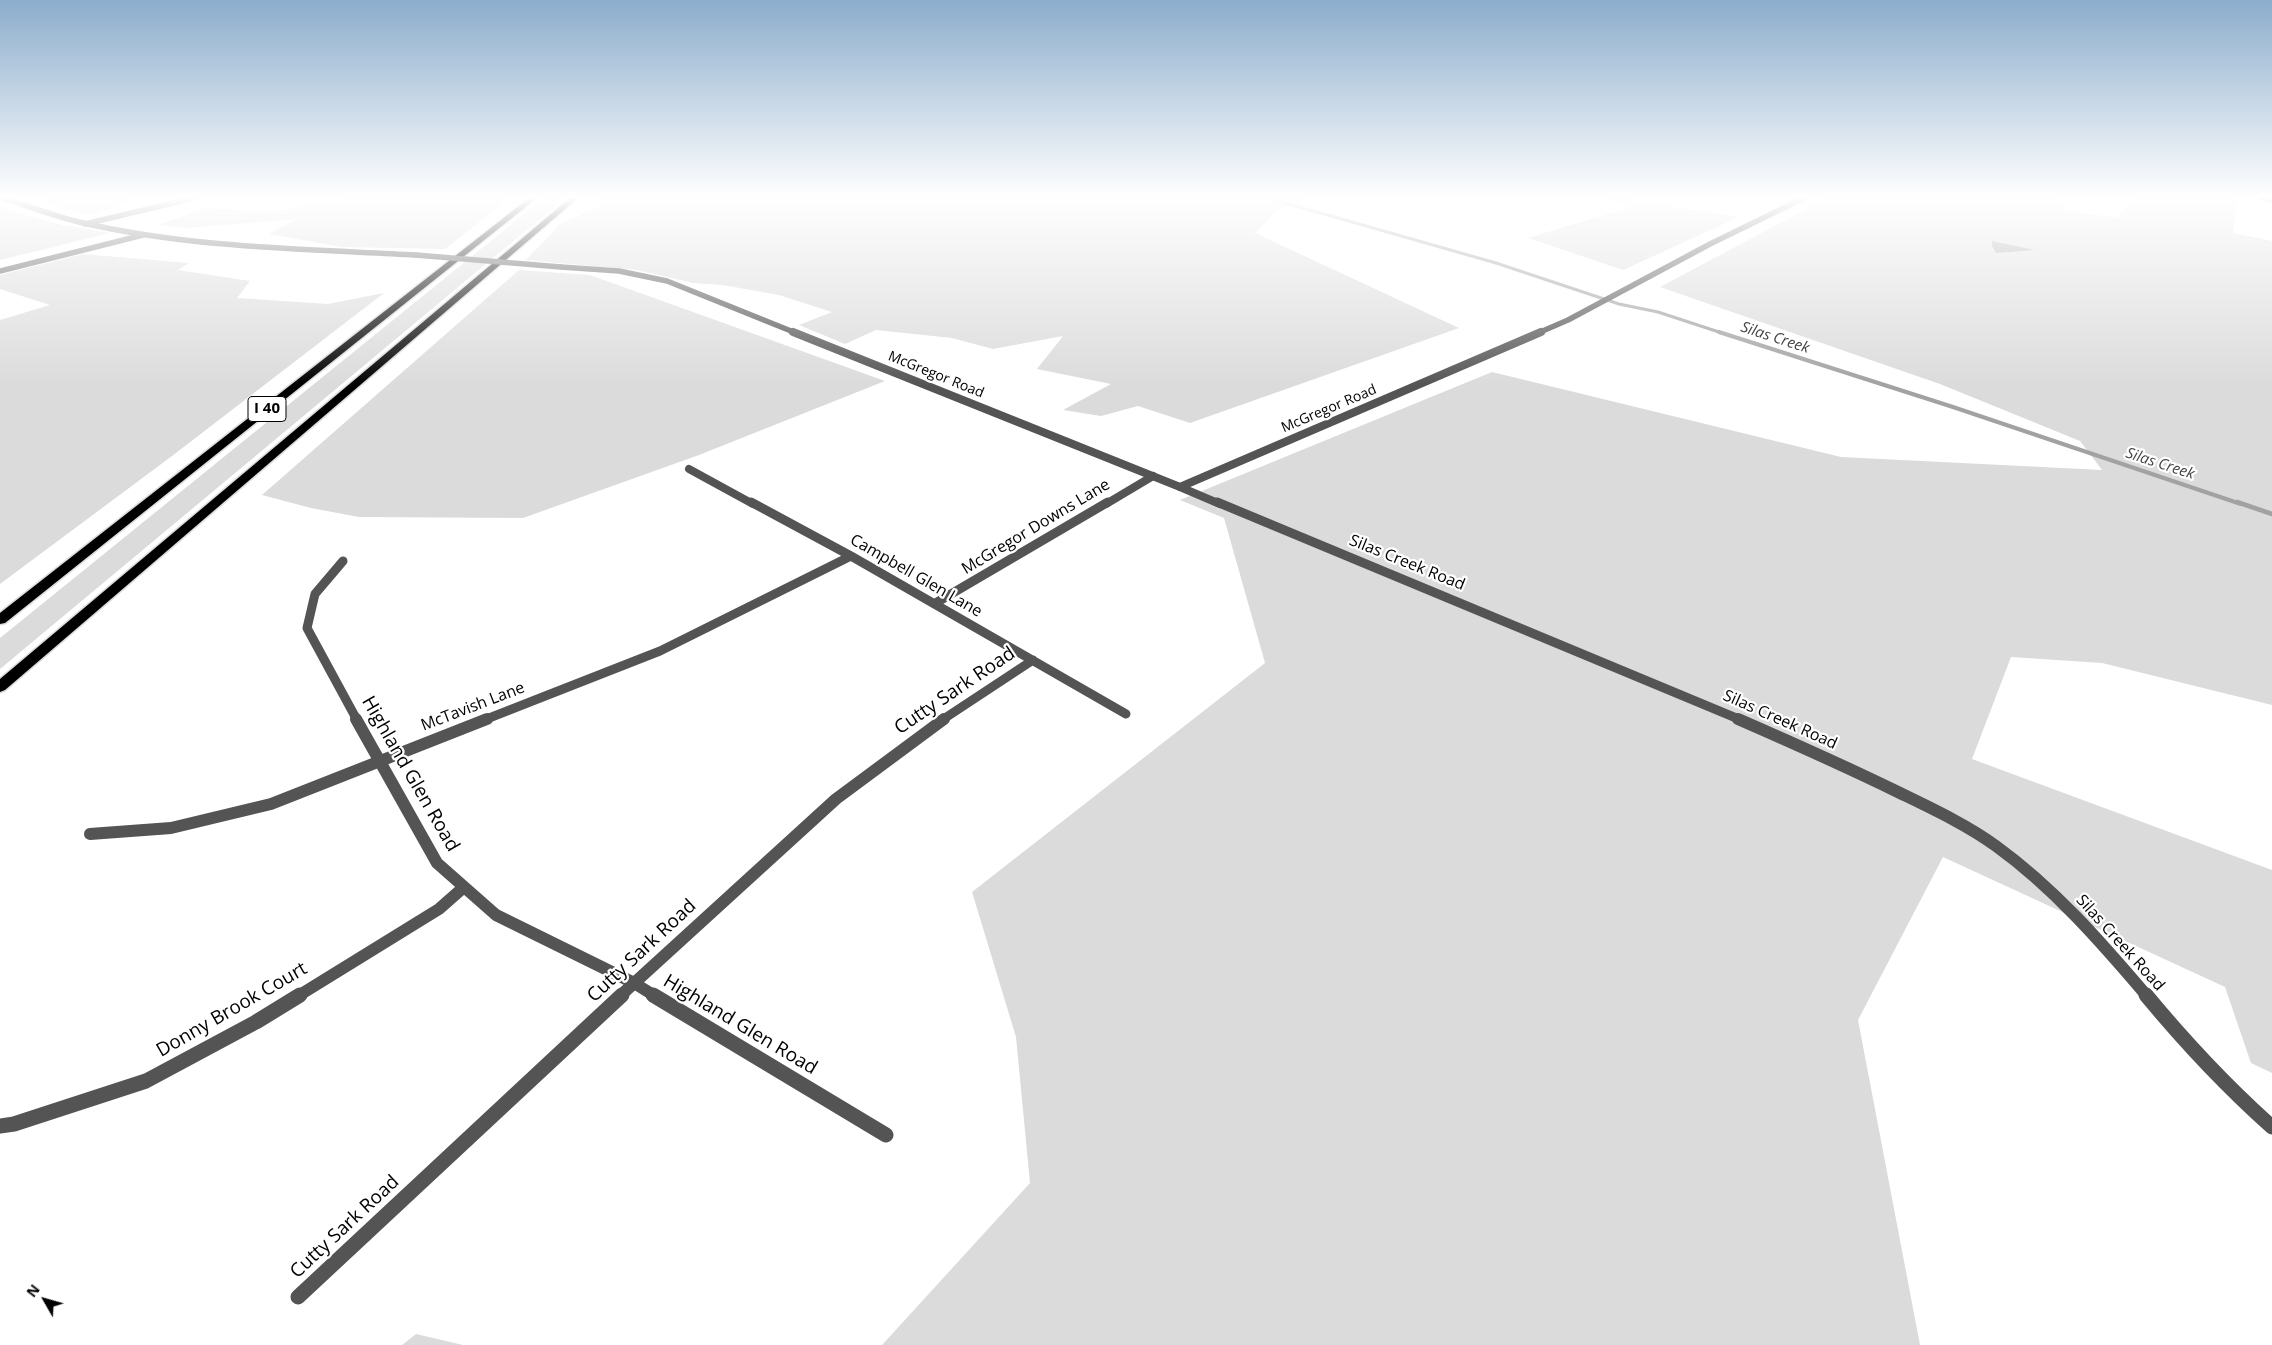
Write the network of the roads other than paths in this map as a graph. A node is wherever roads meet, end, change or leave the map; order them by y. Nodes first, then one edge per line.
1 (41, 261) edge
2 (454, 261) edge
3 (479, 261) edge
4 (500, 261) edge
5 (1682, 261) edge
6 (0, 271) edge
7 (689, 469) dead end
8 (1153, 476) junction
9 (1180, 487) junction
10 (851, 556) junction
11 (343, 562) dead end
12 (934, 604) junction
13 (0, 620) edge
14 (1033, 660) junction
15 (0, 687) edge
16 (1126, 714) dead end
17 (378, 760) junction
18 (90, 834) dead end
19 (464, 888) junction
20 (634, 983) junction
21 (0, 1126) edge
22 (2272, 1127) edge
23 (886, 1135) dead end
24 (298, 1297) dead end

1 - 6 street
2 - 13 highway, I 40
3 - 8 street, McGregor Road, bridge
4 - 15 highway, I 40
5 - 9 street, McGregor Road
7 - 10 street, Campbell Glen Lane
8 - 9 street, McGregor Road
8 - 12 street, McGregor Downs Lane
9 - 22 street, Silas Creek Road
10 - 12 street, Campbell Glen Lane
10 - 17 street, McTavish Lane
11 - 17 street, Highland Glen Road
12 - 14 street, Campbell Glen Lane
14 - 16 street, Campbell Glen Lane
14 - 20 street, Cutty Sark Road
17 - 18 street, McTavish Lane
17 - 19 street, Highland Glen Road
19 - 20 street, Highland Glen Road
19 - 21 street, Donny Brook Court
20 - 23 street, Highland Glen Road
20 - 24 street, Cutty Sark Road

